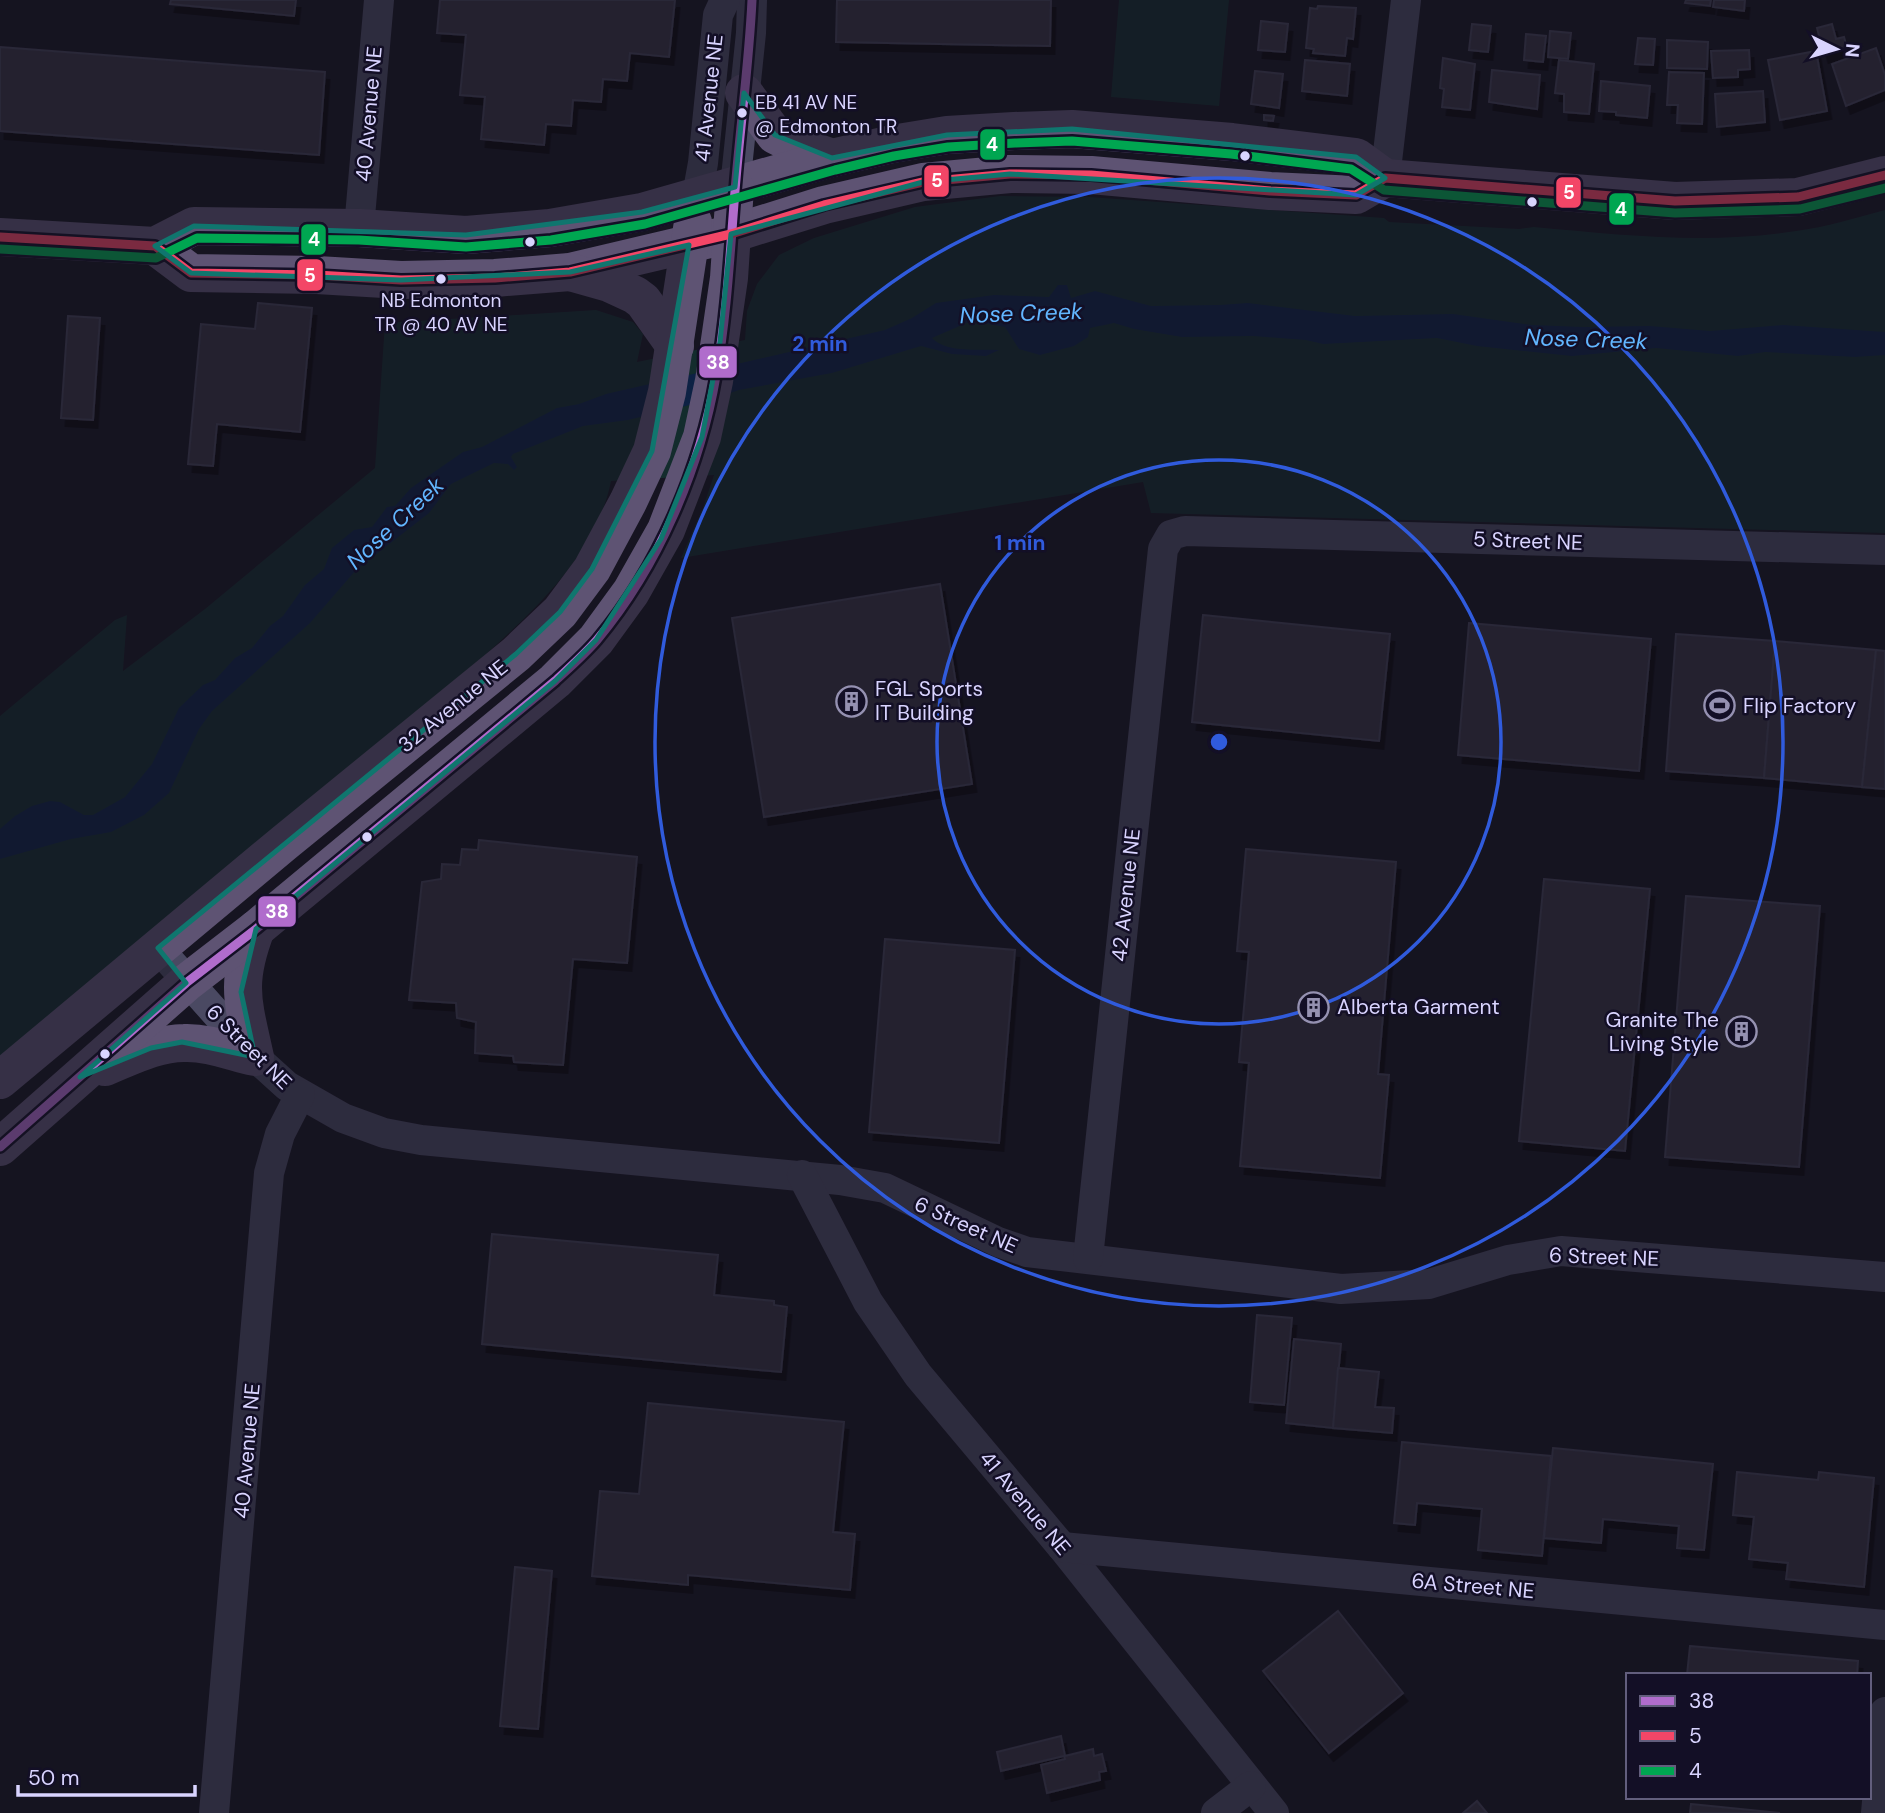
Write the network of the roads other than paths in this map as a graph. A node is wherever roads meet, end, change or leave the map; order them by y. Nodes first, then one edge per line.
1 (379, 0) edge
2 (725, 0) edge
3 (752, 0) edge
4 (1406, 0) edge
5 (744, 93) junction
6 (832, 158) junction
7 (1885, 174) edge
8 (1385, 178) junction
9 (735, 187) junction
10 (697, 197) junction
11 (359, 228) junction
12 (731, 234) junction
13 (0, 237) edge
14 (690, 245) junction
15 (155, 246) junction
16 (570, 272) junction
17 (675, 346) junction
18 (1171, 535) joint
19 (1885, 550) edge
20 (256, 929) junction
21 (158, 948) junction
22 (186, 983) junction
23 (255, 1058) junction
24 (80, 1077) junction
25 (0, 1080) edge
26 (300, 1095) junction
27 (0, 1147) edge
28 (803, 1175) junction
29 (1088, 1258) junction
30 (1885, 1277) edge
31 (1062, 1547) junction
32 (1885, 1625) edge
33 (1885, 1712) edge
34 (1251, 1786) junction
35 (214, 1813) edge
36 (1216, 1813) edge
37 (1274, 1813) edge
38 (1876, 1813) edge

1 - 11 street, 40 Avenue NE
2 - 10 street, 41 Avenue NE
3 - 5 street, 41 Avenue NE
4 - 8 street
5 - 6 main road
5 - 9 street, 41 Avenue NE
6 - 8 main road
6 - 9 main road
7 - 8 main road
8 - 12 main road
9 - 10 main road
9 - 12 main road
10 - 11 main road
10 - 14 main road, 32 Avenue NE
11 - 15 main road
12 - 14 main road
12 - 20 main road
13 - 15 main road
14 - 16 main road
14 - 17 main road, 32 Avenue NE
15 - 16 main road
16 - 17 main road
17 - 21 main road, 32 Avenue NE
18 - 19 street, 5 Street NE
18 - 29 street, 42 Avenue NE
20 - 22 main road
20 - 23 main road
21 - 22 street, 6 Street NE
21 - 25 main road, 32 Avenue NE
22 - 23 street, 6 Street NE
22 - 24 main road
23 - 24 main road
23 - 26 street, 6 Street NE
24 - 27 main road
26 - 28 street, 6 Street NE
26 - 35 street, 40 Avenue NE
28 - 29 street, 6 Street NE
28 - 31 street, 41 Avenue NE
29 - 30 street, 6 Street NE
31 - 32 street, 6A Street NE
31 - 34 street, 41 Avenue NE
33 - 38 street
34 - 36 street
34 - 37 street, 41 Avenue NE

